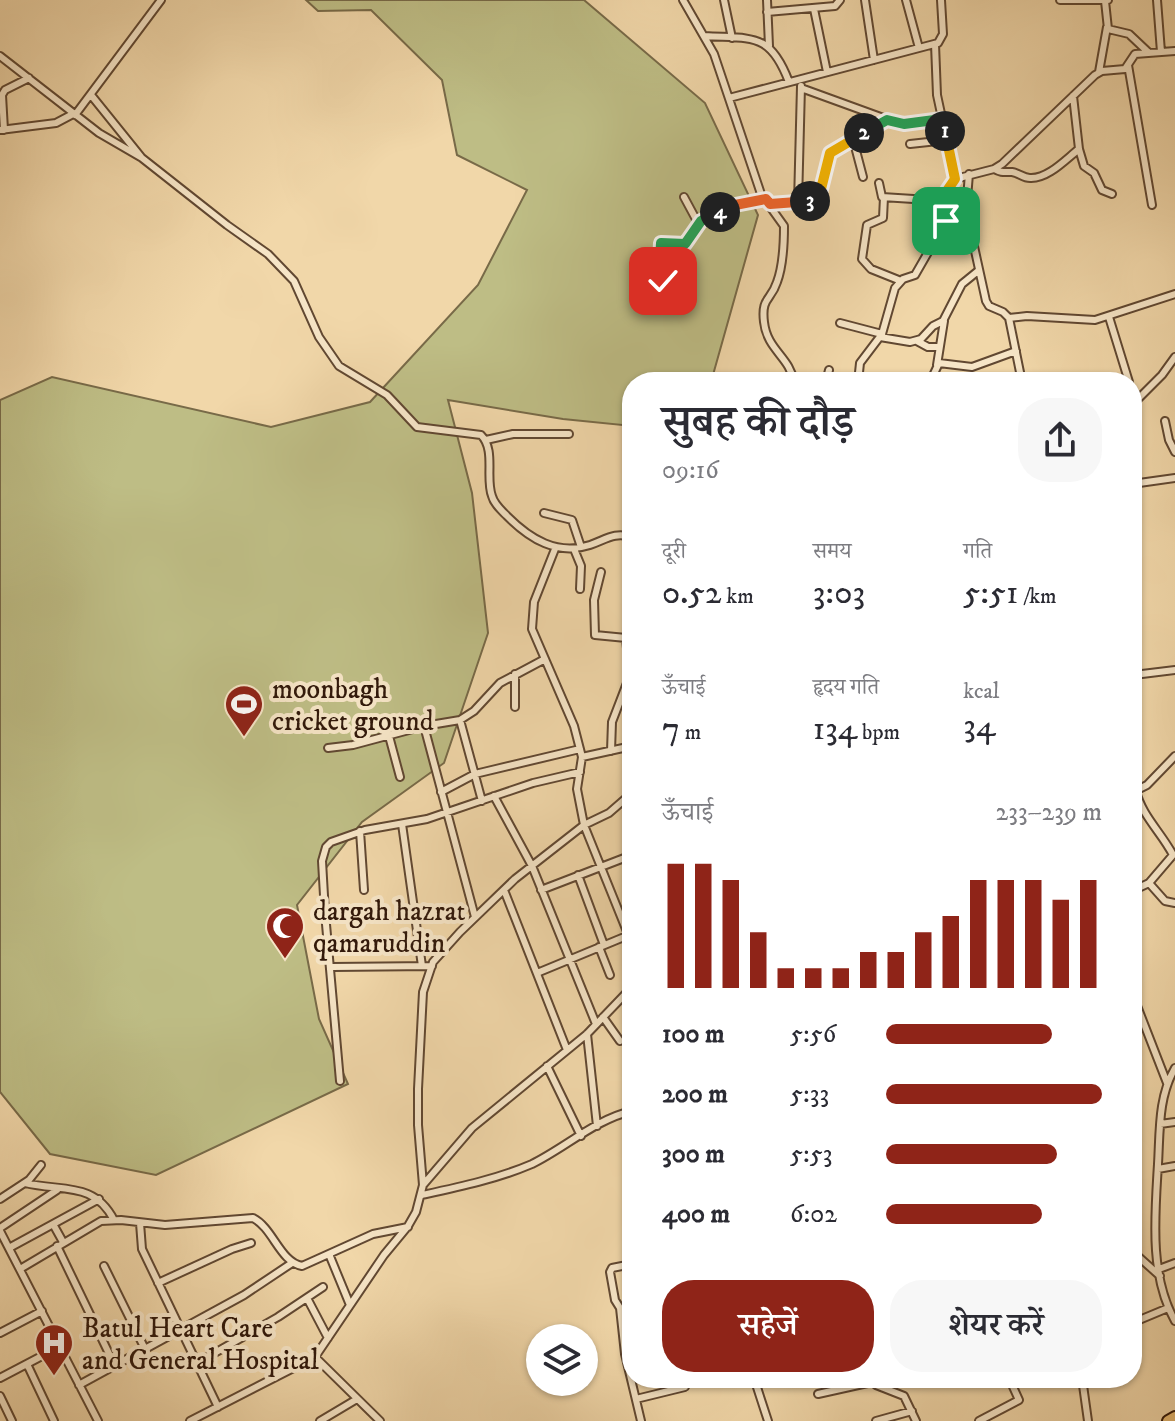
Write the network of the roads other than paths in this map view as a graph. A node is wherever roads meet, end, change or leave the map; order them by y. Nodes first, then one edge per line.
1 (161, 0) edge
2 (683, 0) edge
3 (724, 0) edge
4 (767, 0) edge
5 (806, 0) edge
6 (840, 0) edge
7 (865, 0) edge
8 (906, 0) edge
9 (941, 0) edge
10 (1060, 0) edge
11 (1157, 0) edge
12 (1106, 1) edge
13 (810, 10) junction
14 (767, 12) junction
15 (1107, 27) junction
16 (705, 36) junction
17 (732, 38) junction
18 (935, 44) junction
19 (769, 46) junction
20 (919, 48) junction
21 (1175, 51) edge
22 (1161, 52) junction
23 (1149, 53) junction
24 (0, 56) edge
25 (874, 60) junction
26 (1128, 65) junction
27 (827, 72) junction
28 (1099, 72) junction
29 (29, 78) junction
30 (801, 79) junction
31 (789, 82) junction
32 (801, 88) junction
33 (3, 90) edge
34 (91, 95) junction
35 (1073, 96) junction
36 (729, 98) junction
37 (1, 109) edge
38 (74, 114) junction
39 (942, 119) junction
40 (887, 120) junction
41 (2, 130) edge
42 (853, 139) junction
43 (947, 140) junction
44 (910, 144) dead end
45 (1079, 149) junction
46 (142, 158) junction
47 (994, 169) junction
48 (969, 174) junction
49 (863, 177) dead end
50 (955, 179) junction
51 (879, 183) dead end
52 (1112, 194) dead end
53 (684, 197) dead end
54 (884, 197) junction
55 (768, 201) junction
56 (945, 201) junction
57 (798, 203) junction
58 (1152, 205) dead end
59 (948, 217) junction
60 (967, 217) junction
61 (698, 223) junction
62 (978, 271) junction
63 (901, 281) junction
64 (1175, 294) edge
65 (649, 309) dead end
66 (945, 317) junction
67 (1109, 317) junction
68 (1009, 318) junction
69 (840, 323) dead end
70 (881, 336) junction
71 (917, 341) junction
72 (939, 347) junction
73 (1016, 351) junction
74 (1175, 357) edge
75 (937, 365) junction
76 (791, 372) edge
77 (859, 372) edge
78 (934, 372) edge
79 (1020, 372) edge
80 (1126, 372) edge
81 (1142, 394) edge
82 (1165, 421) dead end
83 (569, 434) dead end
84 (486, 440) junction
85 (1175, 452) edge
86 (1175, 477) edge
87 (1142, 482) edge
88 (544, 513) dead end
89 (622, 536) edge
90 (578, 548) junction
91 (555, 549) junction
92 (601, 572) dead end
93 (580, 589) dead end
94 (622, 638) edge
95 (545, 659) junction
96 (1175, 670) edge
97 (515, 674) junction
98 (1142, 674) edge
99 (622, 697) edge
100 (515, 707) dead end
101 (460, 720) junction
102 (424, 726) junction
103 (389, 736) junction
104 (328, 748) dead end
105 (622, 748) edge
106 (611, 751) junction
107 (581, 753) junction
108 (1175, 756) edge
109 (580, 772) junction
110 (475, 774) junction
111 (400, 777) dead end
112 (1142, 788) edge
113 (441, 792) junction
114 (494, 796) junction
115 (482, 801) junction
116 (622, 802) edge
117 (1142, 810) edge
118 (446, 813) junction
119 (402, 824) junction
120 (584, 825) junction
121 (360, 831) junction
122 (1174, 854) edge
123 (622, 858) edge
124 (532, 866) junction
125 (599, 866) junction
126 (578, 875) junction
127 (1149, 883) junction
128 (1142, 886) edge
129 (364, 890) dead end
130 (504, 890) junction
131 (541, 890) junction
132 (1175, 903) edge
133 (475, 917) junction
134 (622, 917) edge
135 (622, 938) edge
136 (601, 946) junction
137 (569, 960) junction
138 (422, 966) junction
139 (432, 966) junction
140 (332, 967) junction
141 (537, 973) junction
142 (610, 975) dead end
143 (622, 997) edge
144 (603, 1017) junction
145 (1142, 1019) edge
146 (596, 1024) junction
147 (587, 1034) junction
148 (620, 1041) dead end
149 (567, 1050) junction
150 (547, 1066) junction
151 (1175, 1068) edge
152 (340, 1081) dead end
153 (1167, 1085) junction
154 (622, 1116) edge
155 (1175, 1122) edge
156 (1160, 1124) junction
157 (597, 1126) junction
158 (581, 1136) junction
159 (41, 1165) dead end
160 (1175, 1166) edge
161 (1158, 1169) junction
162 (25, 1183) junction
163 (423, 1185) junction
164 (58, 1190) junction
165 (422, 1195) junction
166 (0, 1199) edge
167 (99, 1199) junction
168 (114, 1220) junction
169 (140, 1223) junction
170 (53, 1224) junction
171 (408, 1226) junction
172 (0, 1229) edge
173 (251, 1243) dead end
174 (60, 1244) junction
175 (9, 1248) junction
176 (329, 1254) junction
177 (1142, 1259) edge
178 (292, 1263) junction
179 (1175, 1263) edge
180 (104, 1266) dead end
181 (622, 1267) edge
182 (20, 1269) junction
183 (1160, 1273) junction
184 (158, 1283) junction
185 (323, 1287) dead end
186 (307, 1298) junction
187 (350, 1305) junction
188 (1168, 1308) junction
189 (42, 1311) junction
190 (1142, 1319) edge
191 (1175, 1321) edge
192 (181, 1329) junction
193 (622, 1332) edge
194 (0, 1333) edge
195 (328, 1338) junction
196 (59, 1347) junction
197 (145, 1349) junction
198 (315, 1357) junction
199 (197, 1363) junction
200 (27, 1364) junction
201 (115, 1366) junction
202 (0, 1378) edge
203 (79, 1385) junction
204 (634, 1388) edge
205 (681, 1388) edge
206 (757, 1388) edge
207 (841, 1388) edge
208 (888, 1388) edge
209 (1014, 1388) edge
210 (1083, 1388) edge
211 (818, 1394) dead end
212 (0, 1396) edge
213 (357, 1399) junction
214 (636, 1399) junction
215 (218, 1407) junction
216 (912, 1411) junction
217 (1175, 1417) edge
218 (96, 1418) edge
219 (767, 1419) edge
220 (12, 1421) edge
221 (54, 1421) edge
222 (84, 1421) edge
223 (190, 1421) edge
224 (320, 1421) edge
225 (380, 1421) edge
226 (641, 1421) edge
227 (755, 1421) edge
228 (876, 1421) edge
229 (916, 1421) edge
230 (979, 1421) edge
231 (1088, 1421) edge
232 (1168, 1421) edge

1 - 34 street
2 - 16 street
3 - 17 street
4 - 14 street
5 - 13 street
6 - 13 street
7 - 25 street
8 - 20 street
9 - 18 street
10 - 12 street
11 - 22 street
12 - 15 street
13 - 14 street
13 - 27 street
14 - 19 street
15 - 23 street
15 - 28 street
16 - 17 street
16 - 36 street
17 - 19 street
18 - 20 street
18 - 39 street
19 - 31 street
20 - 25 street
21 - 22 street
22 - 23 street
23 - 26 street
24 - 29 street
25 - 27 street
26 - 28 street
26 - 58 street
27 - 30 street
28 - 35 street
29 - 33 street
29 - 38 street
30 - 31 street
30 - 32 street
31 - 36 street
32 - 40 street
32 - 57 street
33 - 37 street
34 - 38 street
34 - 46 street
35 - 45 street
35 - 47 street
36 - 55 street
37 - 41 street
38 - 41 street
38 - 46 street
39 - 40 street
39 - 43 street
40 - 42 street
42 - 49 street
42 - 57 street
43 - 44 street
43 - 50 street
45 - 47 street
45 - 52 street
46 - 84 street
47 - 48 street
48 - 50 street
48 - 60 street
50 - 56 street
51 - 54 street
53 - 61 street
54 - 56 street
54 - 63 street
55 - 57 street
55 - 61 street
55 - 76 street
56 - 59 street
59 - 60 street
59 - 63 street
60 - 62 street
61 - 65 street
62 - 66 street
62 - 68 street
63 - 70 street
64 - 67 street
66 - 71 street
66 - 72 street
67 - 68 street
67 - 80 street
68 - 73 street
69 - 70 street
70 - 71 street
70 - 77 street
71 - 72 street
72 - 75 street
73 - 75 street
73 - 79 street
74 - 81 street
75 - 78 street
82 - 85 street
83 - 84 street
84 - 91 street
86 - 87 street
88 - 90 street
89 - 90 street
90 - 91 street
90 - 93 street
91 - 95 street
92 - 94 street
95 - 97 street
95 - 107 street
96 - 98 street
97 - 100 street
97 - 101 street
99 - 106 street
101 - 102 street
101 - 110 street
102 - 103 street
102 - 113 street
103 - 104 street
103 - 111 street
105 - 106 street
106 - 107 street
107 - 109 street
107 - 110 street
108 - 112 street
109 - 114 street
109 - 120 street
110 - 113 street
110 - 115 street
113 - 118 street
114 - 115 street
114 - 124 street
115 - 118 street
116 - 120 street
117 - 122 street
118 - 119 street
118 - 133 street
119 - 121 street
119 - 138 street
120 - 124 street
120 - 125 street
121 - 129 street
121 - 140 street
122 - 127 street
123 - 125 street
124 - 130 street
124 - 131 street
125 - 126 street
125 - 134 street
126 - 131 street
126 - 136 street
127 - 128 street
127 - 132 street
130 - 133 street
130 - 141 street
131 - 137 street
133 - 139 street
135 - 136 street
136 - 137 street
136 - 142 street
137 - 141 street
137 - 146 street
138 - 139 street
138 - 140 street
139 - 163 street
140 - 152 street
141 - 149 street
143 - 144 street
144 - 146 street
144 - 148 street
145 - 153 street
146 - 147 street
147 - 149 street
147 - 157 street
149 - 150 street
150 - 158 street
150 - 163 street
151 - 153 street
153 - 156 street
154 - 157 street
155 - 156 street
156 - 161 street
157 - 158 street
158 - 165 street
159 - 162 street
160 - 161 street
161 - 183 street
162 - 164 street
162 - 166 street
163 - 165 street
164 - 167 street
164 - 172 street
165 - 171 street
167 - 168 street
167 - 170 street
168 - 169 street
168 - 174 street
169 - 178 street
169 - 184 street
170 - 174 street
170 - 175 street
171 - 176 street
171 - 187 street
172 - 175 street
173 - 184 street
174 - 182 street
174 - 201 street
175 - 182 street
176 - 178 street
176 - 187 street
177 - 183 street
178 - 192 street
179 - 183 street
180 - 197 street
181 - 193 street
182 - 189 street
183 - 188 street
184 - 192 street
185 - 186 street
186 - 195 street
186 - 199 street
187 - 195 street
188 - 190 street
188 - 191 street
189 - 194 street
189 - 196 street
192 - 197 street
192 - 199 street
195 - 198 street
196 - 200 street
196 - 203 street
197 - 201 street
198 - 213 street
198 - 215 street
199 - 215 street
200 - 202 street
200 - 221 street
201 - 203 street
203 - 218 street
204 - 214 street
205 - 214 street
206 - 219 street
207 - 211 street
208 - 216 street
209 - 230 street
210 - 231 street
212 - 220 street
213 - 224 street
213 - 225 street
214 - 226 street
215 - 223 street
216 - 228 street
216 - 229 street
217 - 232 highway
218 - 222 street
219 - 227 street

